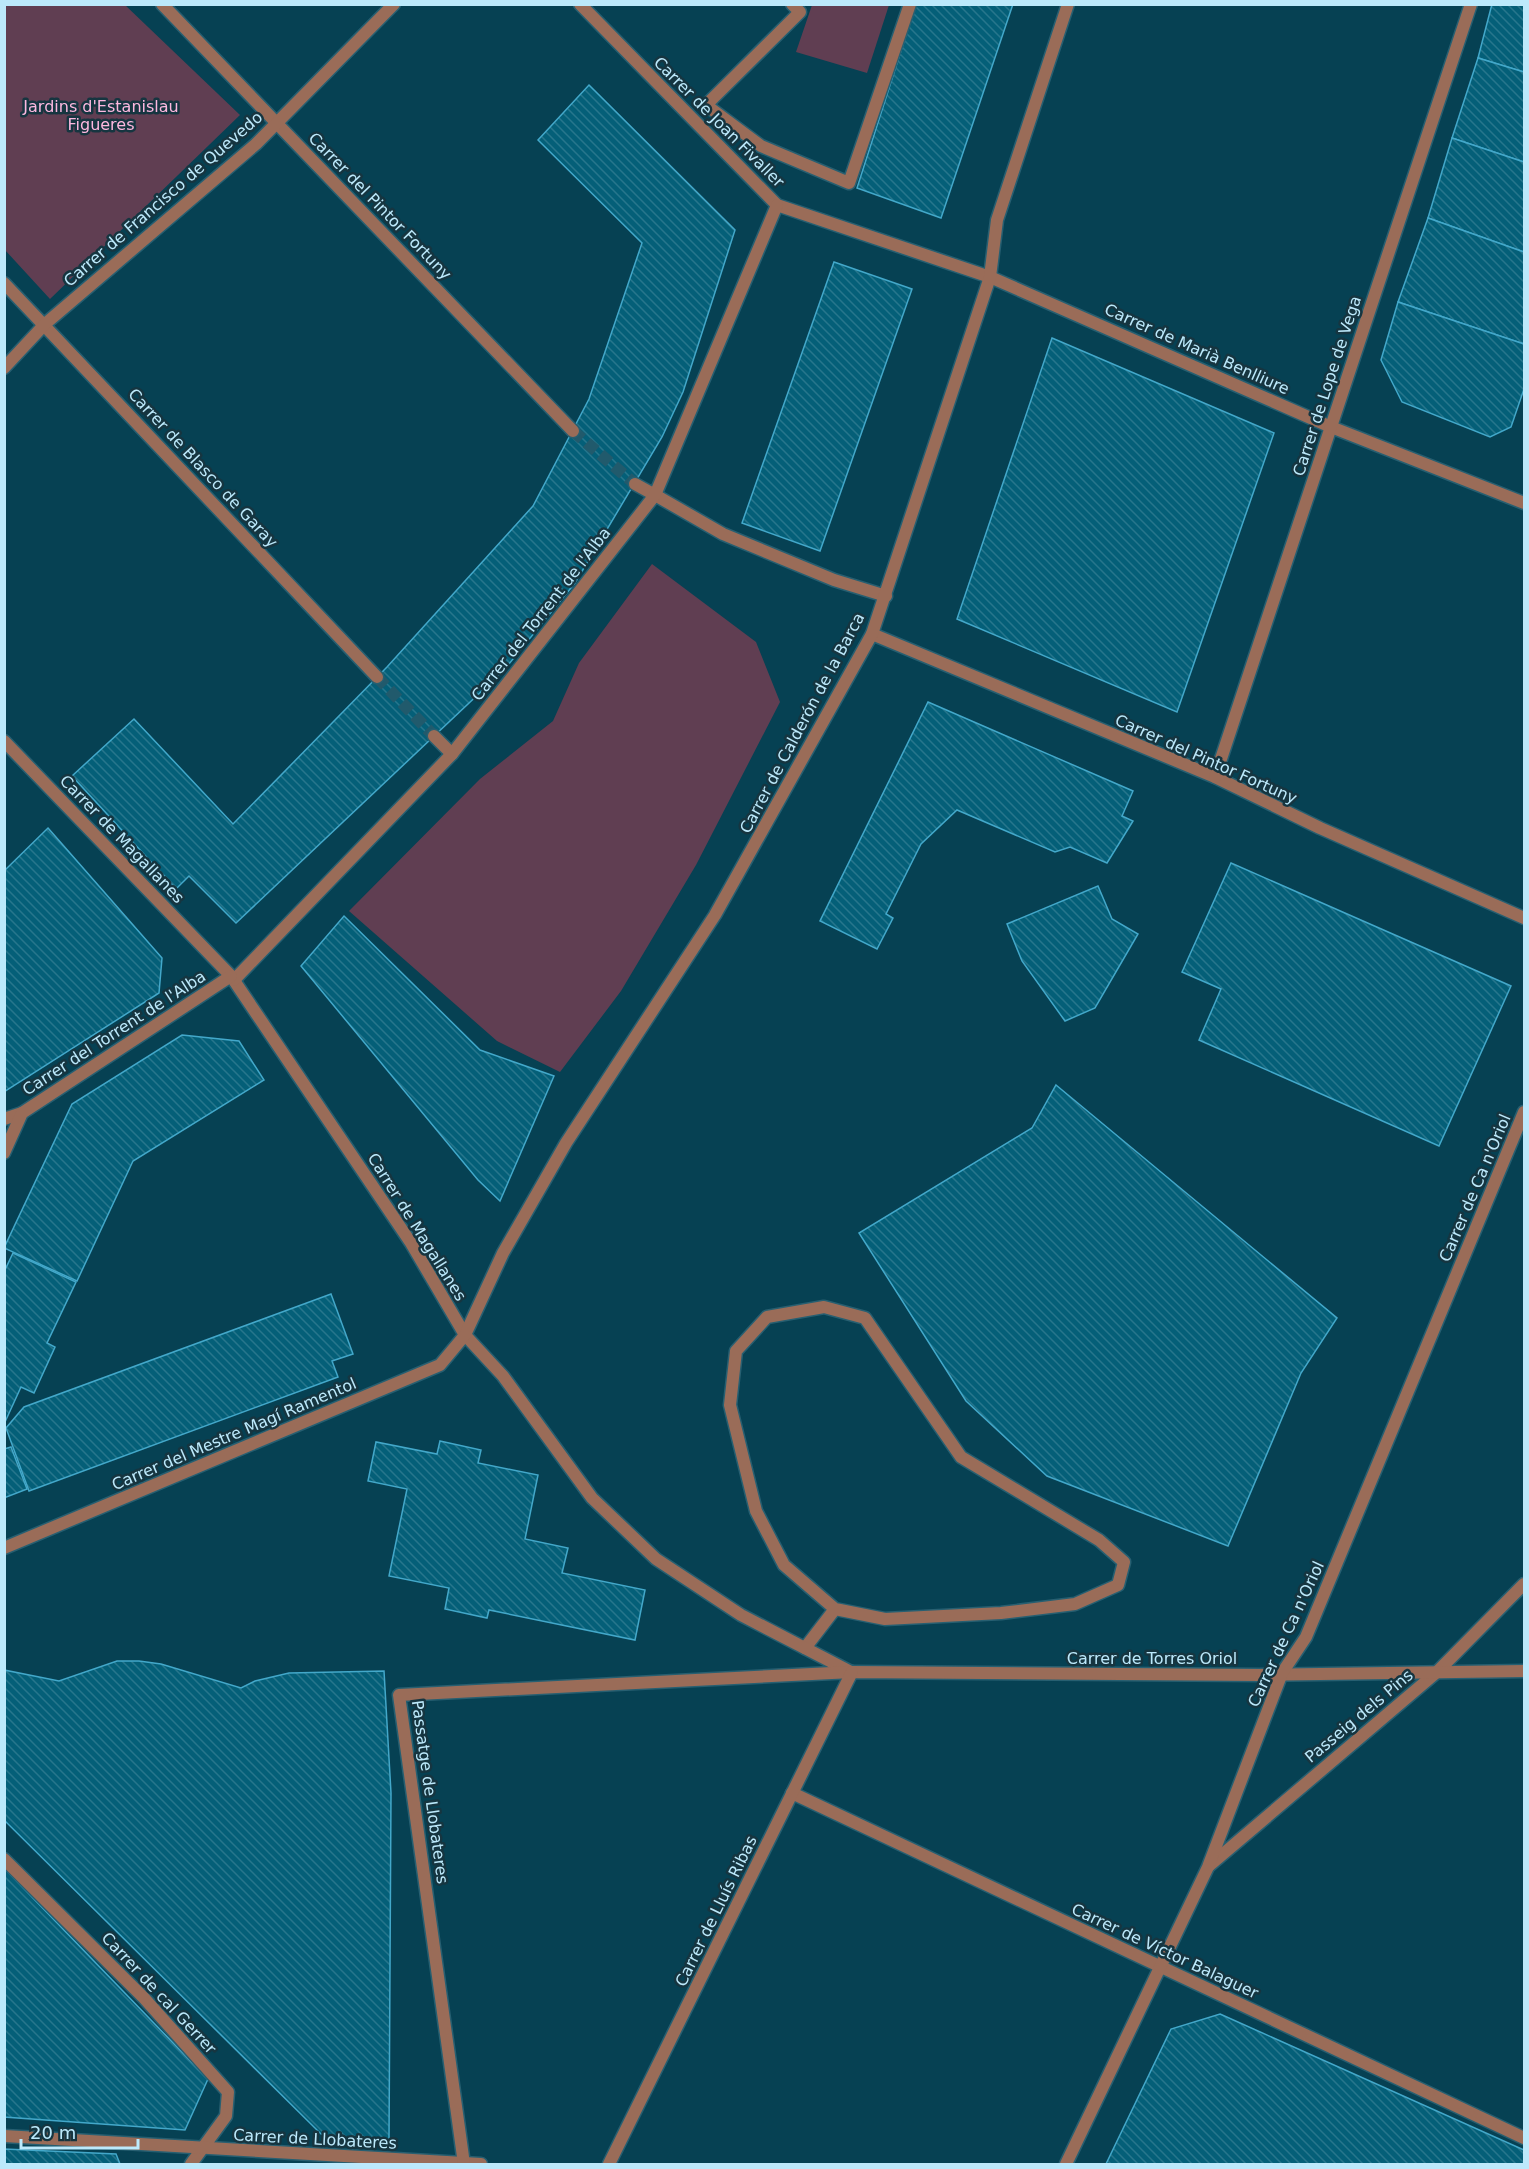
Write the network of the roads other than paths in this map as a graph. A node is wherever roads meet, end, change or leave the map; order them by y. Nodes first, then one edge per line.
1 (162, 4) edge
2 (394, 4) edge
3 (580, 4) edge
4 (792, 4) edge
5 (910, 4) edge
6 (1068, 4) edge
7 (1471, 4) edge
8 (276, 122) junction
9 (777, 205) junction
10 (990, 277) junction
11 (4, 283) edge
12 (45, 324) junction
13 (4, 368) edge
14 (1331, 427) junction
15 (573, 431) tunnel mouth
16 (635, 484) tunnel mouth
17 (655, 495) junction
18 (1524, 503) edge
19 (886, 596) junction
20 (872, 634) junction
21 (377, 677) tunnel mouth
22 (434, 736) tunnel mouth
23 (4, 741) edge
24 (452, 754) junction
25 (1215, 777) junction
26 (1524, 918) edge
27 (233, 978) junction
28 (1524, 1112) edge
29 (22, 1113) junction
30 (4, 1119) edge
31 (4, 1153) edge
32 (465, 1335) junction
33 (4, 1548) edge
34 (1524, 1584) edge
35 (835, 1609) junction
36 (806, 1648) junction
37 (1524, 1671) edge
38 (852, 1672) junction
39 (1437, 1672) junction
40 (1282, 1673) junction
41 (792, 1793) junction
42 (4, 1859) edge
43 (1208, 1867) junction
44 (1160, 1967) junction
45 (4, 2136) edge
46 (1524, 2138) edge
47 (202, 2149) junction
48 (191, 2164) edge
49 (464, 2164) edge
50 (481, 2164) edge
51 (609, 2164) edge
52 (1066, 2164) edge

1 - 8 street, Carrer del Pintor Fortuny
2 - 8 street, Carrer de Francisco de Quevedo
3 - 9 street, Carrer de Joan Fivaller
4 - 5 street
6 - 10 street, Carrer de Calderón de la Barca
7 - 14 street, Carrer de Lope de Vega
8 - 12 street, Carrer de Francisco de Quevedo
8 - 15 street, Carrer del Pintor Fortuny
9 - 10 street, Carrer de Joan Fivaller
9 - 17 street, Carrer del Torrent de l'Alba
10 - 14 street, Carrer de Marià Benlliure
10 - 19 street, Carrer de Calderón de la Barca
11 - 12 street, Carrer de Blasco de Garay
12 - 13 street, Carrer de Francisco de Quevedo
12 - 21 street, Carrer de Blasco de Garay
14 - 18 street, Carrer de Marià Benlliure
14 - 25 street, Carrer de Lope de Vega
16 - 17 street
17 - 19 street
17 - 24 street, Carrer del Torrent de l'Alba
19 - 20 street, Carrer de Calderón de la Barca
20 - 25 street, Carrer del Pintor Fortuny
20 - 32 street, Carrer de Calderón de la Barca
22 - 24 street
23 - 27 street, Carrer de Magallanes
24 - 27 street, Carrer del Torrent de l'Alba
25 - 26 street, Carrer del Pintor Fortuny
27 - 29 street, Carrer del Torrent de l'Alba
27 - 32 street, Carrer de Magallanes
28 - 40 street, Carrer de Ca n'Oriol
29 - 30 street
29 - 31 street, Carrer del Torrent de l'Alba
32 - 33 street, Carrer del Mestre Magí Ramentol
32 - 36 street, Carrer de Magallanes
34 - 39 street, Passeig dels Pins
35 - 35 street
35 - 36 street
36 - 38 street, Carrer de Magallanes
37 - 39 street, Carrer de Torres Oriol
38 - 40 street, Carrer de Torres Oriol
38 - 41 street, Carrer de Lluís Ribas
38 - 49 street, Passatge de Llobateres
39 - 40 street, Carrer de Torres Oriol
39 - 43 street, Passeig dels Pins
40 - 43 street, Carrer de Ca n'Oriol
41 - 44 street, Carrer de Víctor Balaguer
41 - 51 street, Carrer de Lluís Ribas
42 - 47 street, Carrer de cal Gerrer
43 - 44 street, Carrer de Ca n'Oriol
44 - 46 street, Carrer de Víctor Balaguer
44 - 52 street, Carrer de Ca n'Oriol
45 - 47 street, Carrer de Llobateres
47 - 48 street, Carrer de cal Gerrer
47 - 49 street, Carrer de Llobateres
49 - 50 street, Carrer de Llobateres

